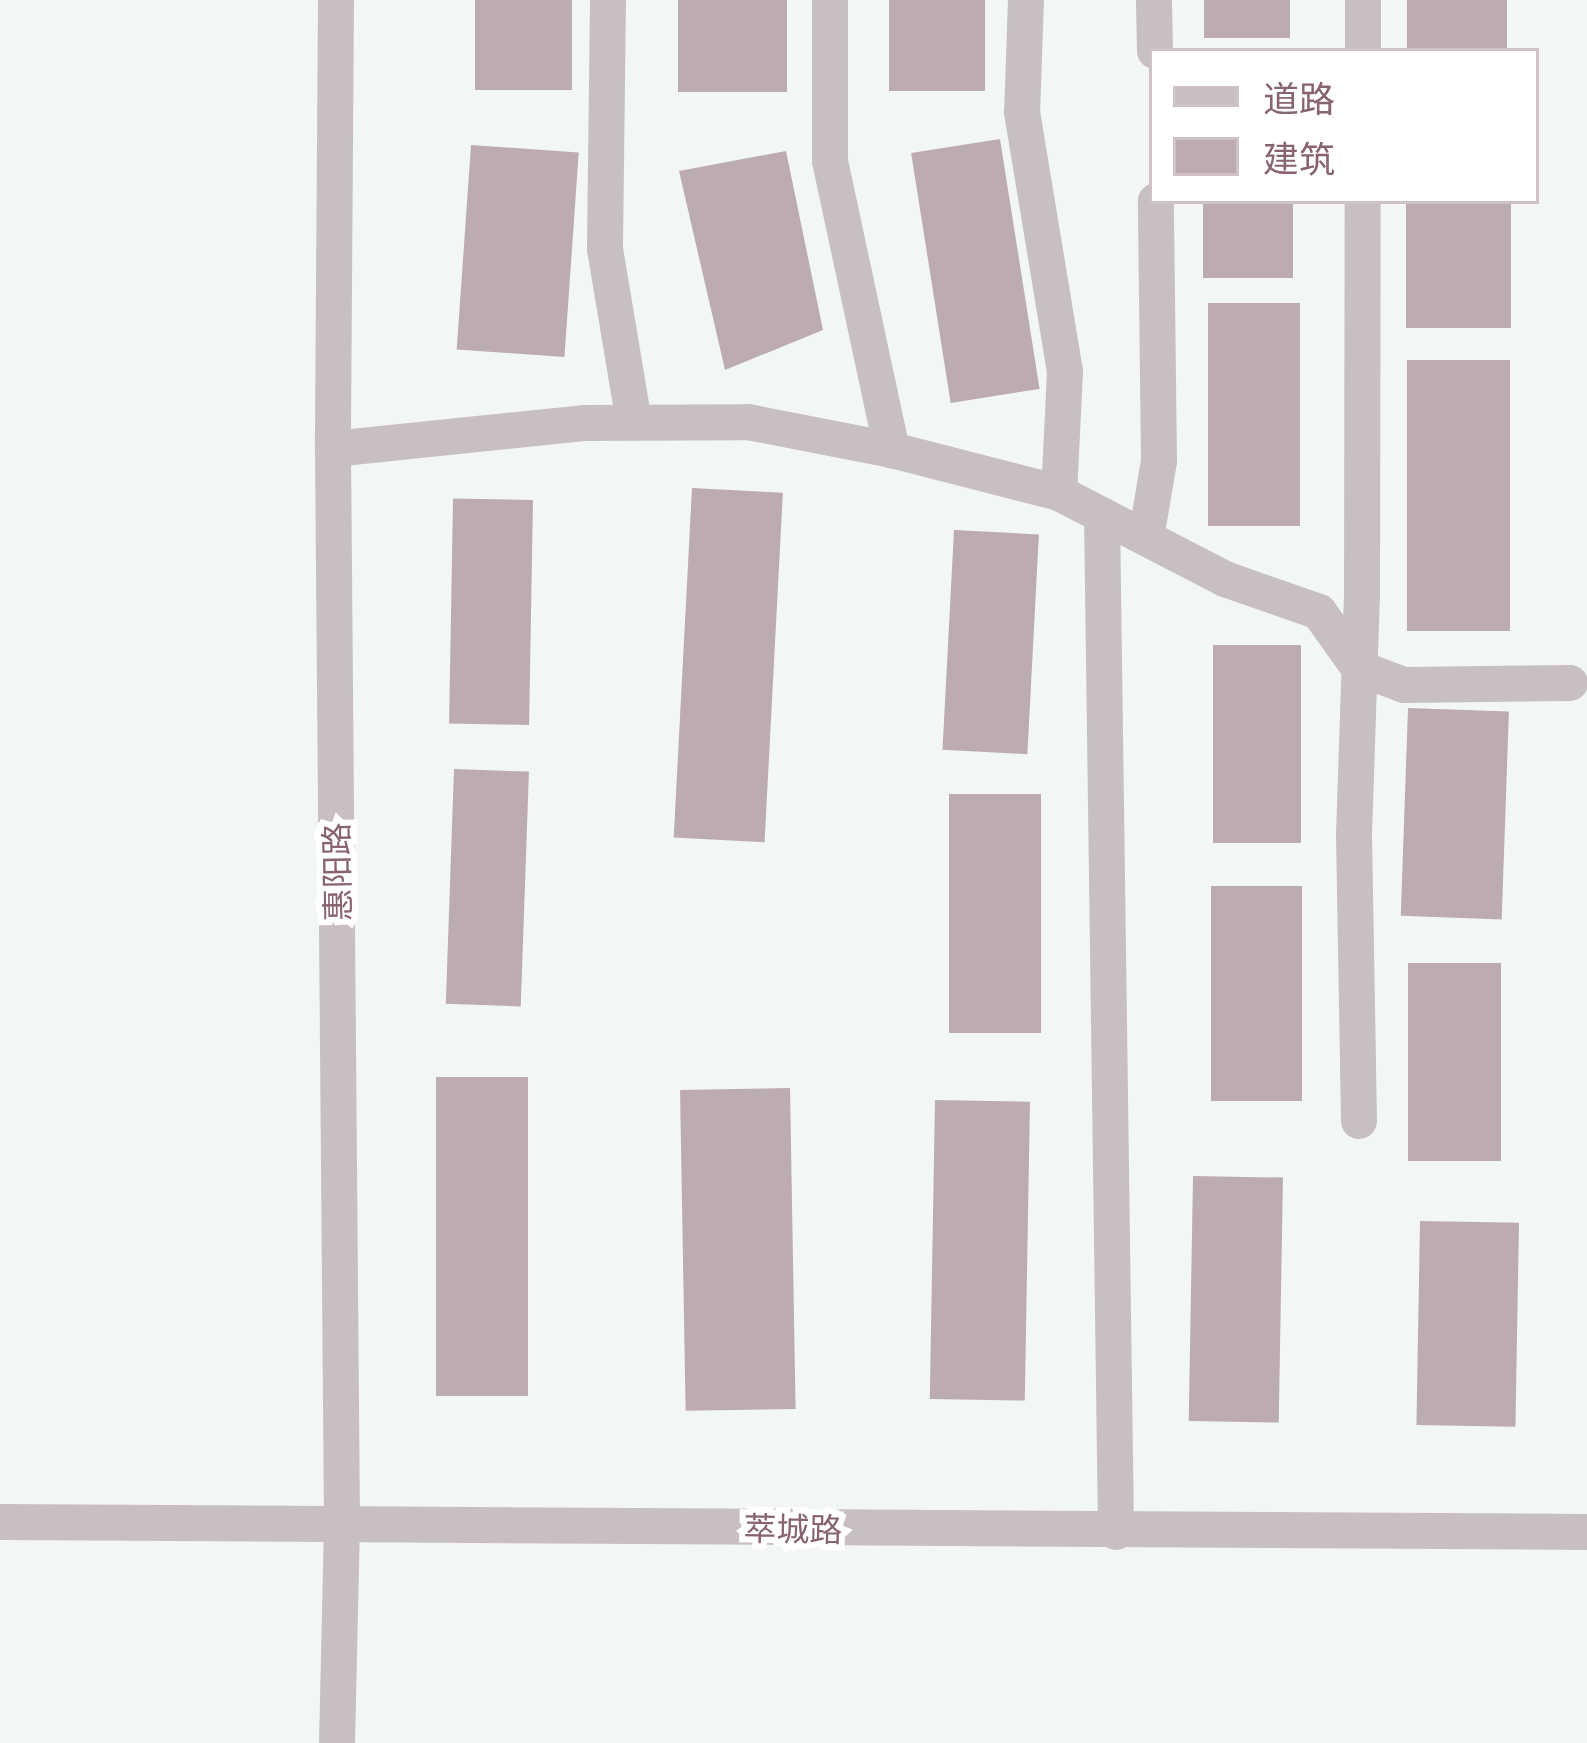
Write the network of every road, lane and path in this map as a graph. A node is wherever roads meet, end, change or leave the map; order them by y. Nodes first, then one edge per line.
1 (336, 0) edge
2 (608, 0) edge
3 (830, 0) edge
4 (1026, 0) edge
5 (1154, 0) edge
6 (1363, 0) edge
7 (1155, 48) edge
8 (1363, 48) edge
9 (1156, 204) edge
10 (1363, 204) edge
11 (634, 422) junction
12 (333, 449) junction
13 (892, 450) junction
14 (1059, 493) junction
15 (1102, 515) junction
16 (1146, 538) junction
17 (1359, 668) junction
18 (1570, 683) dead end
19 (1359, 1121) dead end
20 (0, 1522) edge
21 (343, 1524) junction
22 (1116, 1532) junction
23 (1587, 1532) edge
24 (337, 1743) edge

1 - 12 street, 惠阳路
2 - 11 street
3 - 13 street
4 - 14 street
5 - 7 street
6 - 8 street
9 - 16 street
10 - 17 street
11 - 12 street
11 - 13 street
12 - 21 street, 惠阳路
13 - 14 street
14 - 15 street
15 - 16 street
15 - 22 street
16 - 17 street
17 - 18 street
17 - 19 street
20 - 21 street, 萃城路
21 - 22 street, 萃城路
21 - 24 street, 惠阳路
22 - 23 street, 萃城路

